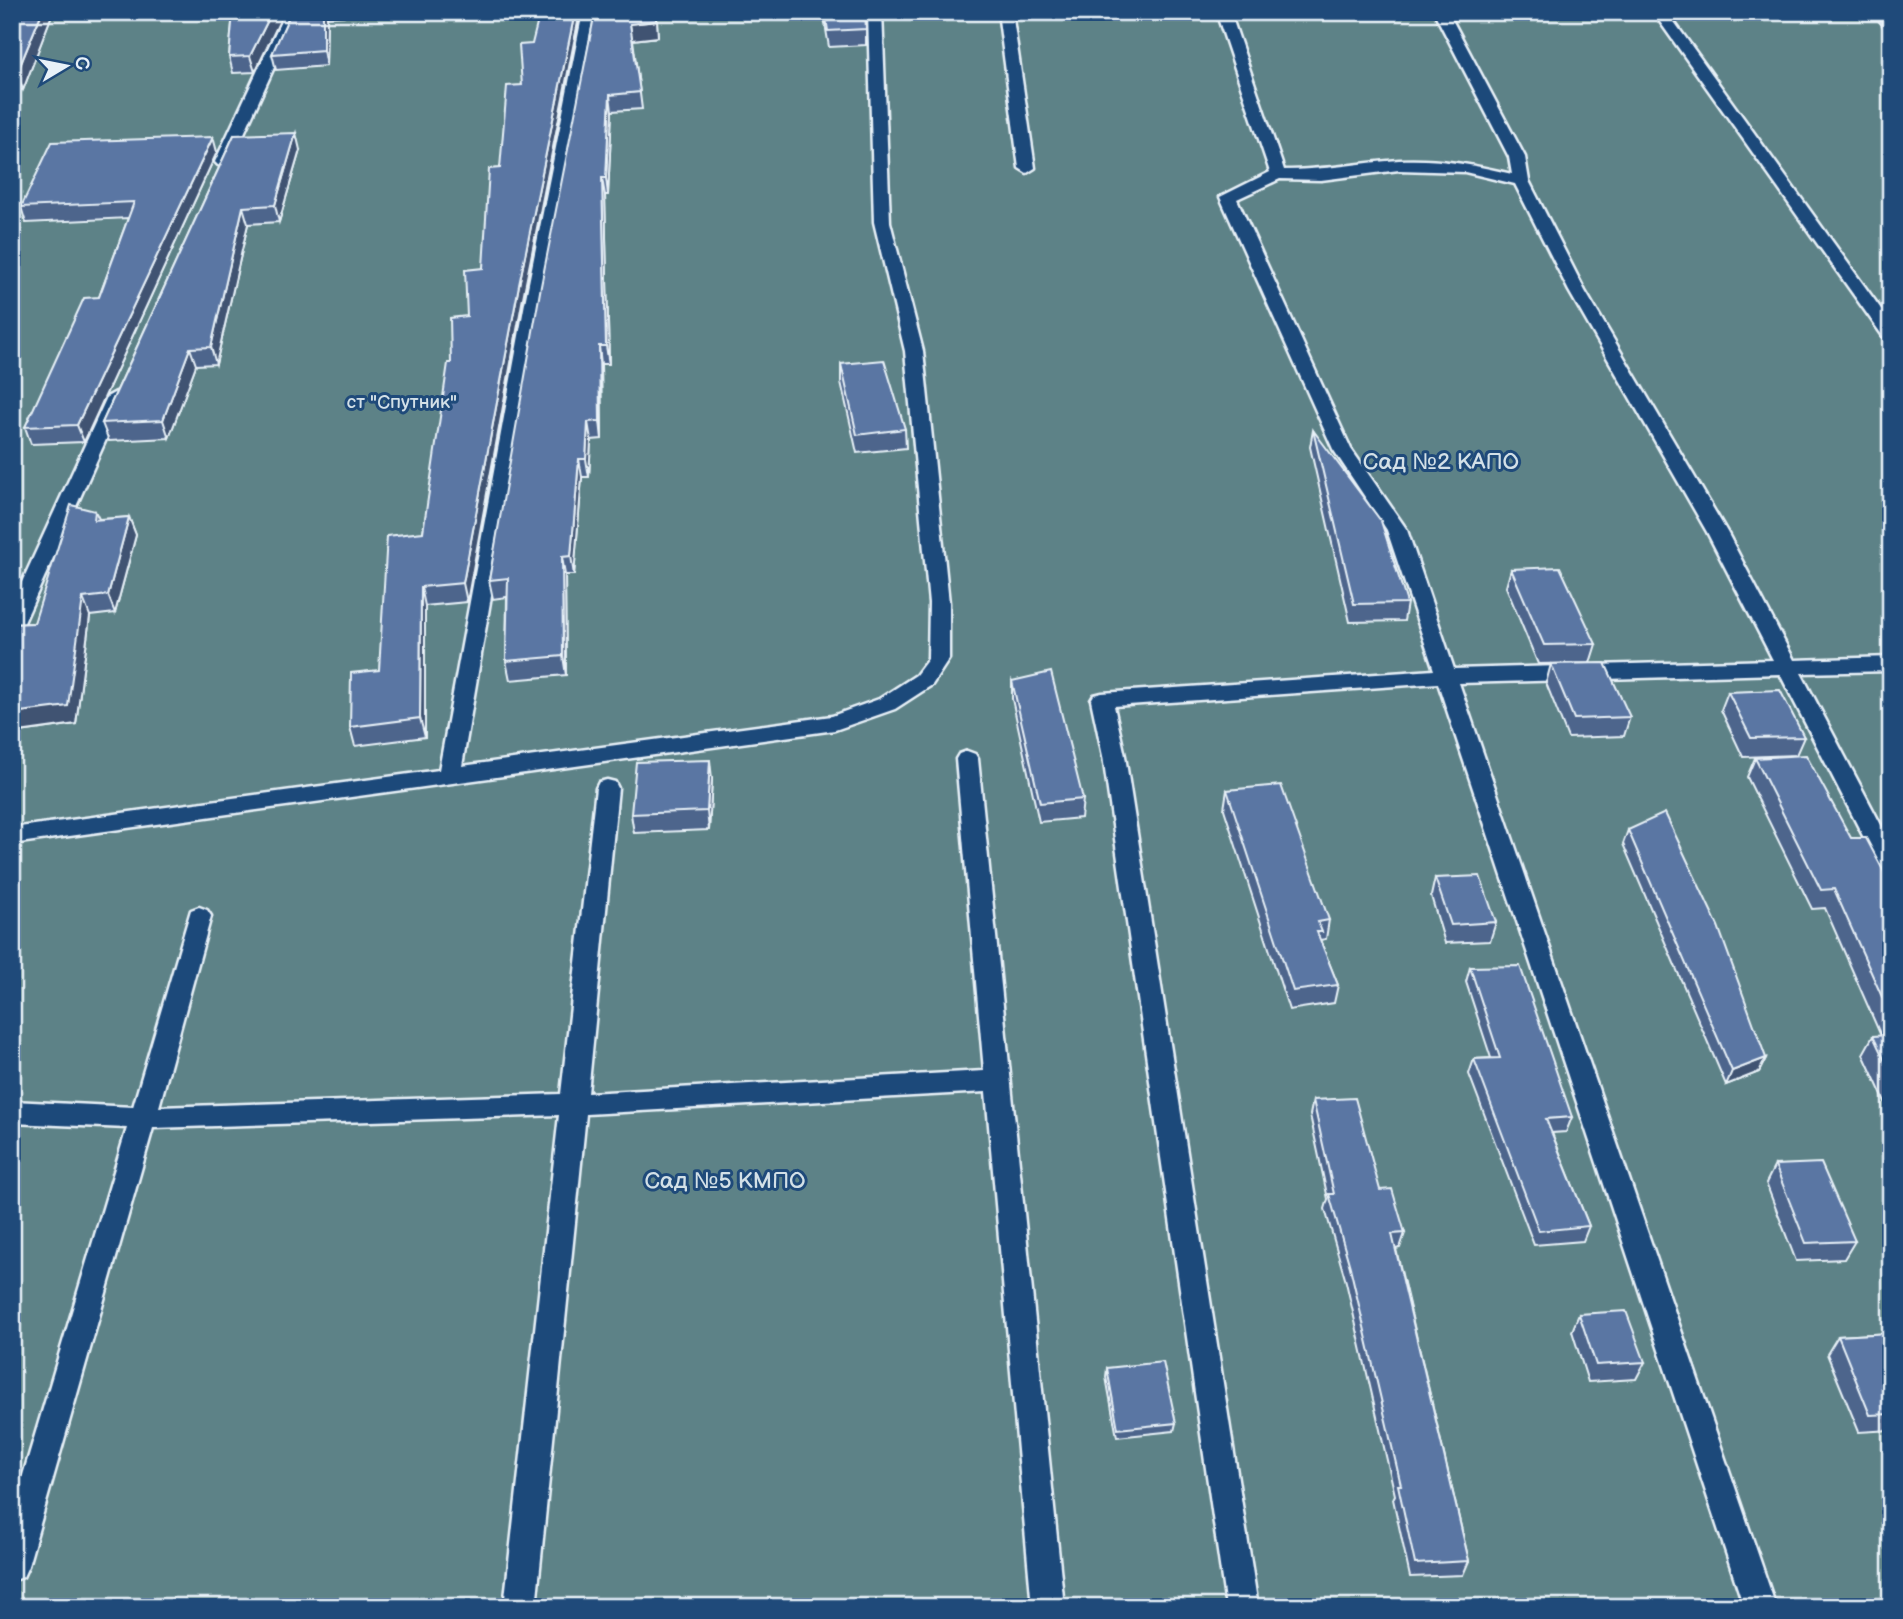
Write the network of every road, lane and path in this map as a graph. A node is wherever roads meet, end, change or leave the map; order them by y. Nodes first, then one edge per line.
1 (292, 12) edge
2 (590, 12) edge
3 (875, 12) edge
4 (1005, 12) edge
5 (1223, 12) edge
6 (1441, 12) edge
7 (1660, 12) edge
8 (1880, 12) edge
9 (1891, 24) edge
10 (1027, 168) dead end
11 (1278, 174) junction
12 (217, 176) edge
13 (1521, 181) junction
14 (1891, 335) edge
15 (125, 376) edge
16 (12, 627) edge
17 (1891, 664) edge
18 (1785, 667) junction
19 (1445, 676) junction
20 (967, 760) dead end
21 (449, 778) junction
22 (607, 788) dead end
23 (12, 836) edge
24 (1891, 867) edge
25 (199, 916) dead end
26 (996, 1081) junction
27 (574, 1104) junction
28 (12, 1112) edge
29 (143, 1118) junction
30 (12, 1566) edge
31 (520, 1607) edge
32 (1048, 1607) edge
33 (1242, 1607) edge
34 (1760, 1607) edge

1 - 12 lane
2 - 21 lane
3 - 21 lane
4 - 10 lane
5 - 11 lane
6 - 13 lane
7 - 14 lane
8 - 9 lane
11 - 13 lane
11 - 19 lane
13 - 18 lane
15 - 16 lane
17 - 18 lane
18 - 19 lane
18 - 24 lane
19 - 33 lane
19 - 34 lane
20 - 26 lane
21 - 23 lane
22 - 27 lane
25 - 29 lane
26 - 27 lane
26 - 32 lane
27 - 29 lane
27 - 31 lane
28 - 29 lane
29 - 30 lane

